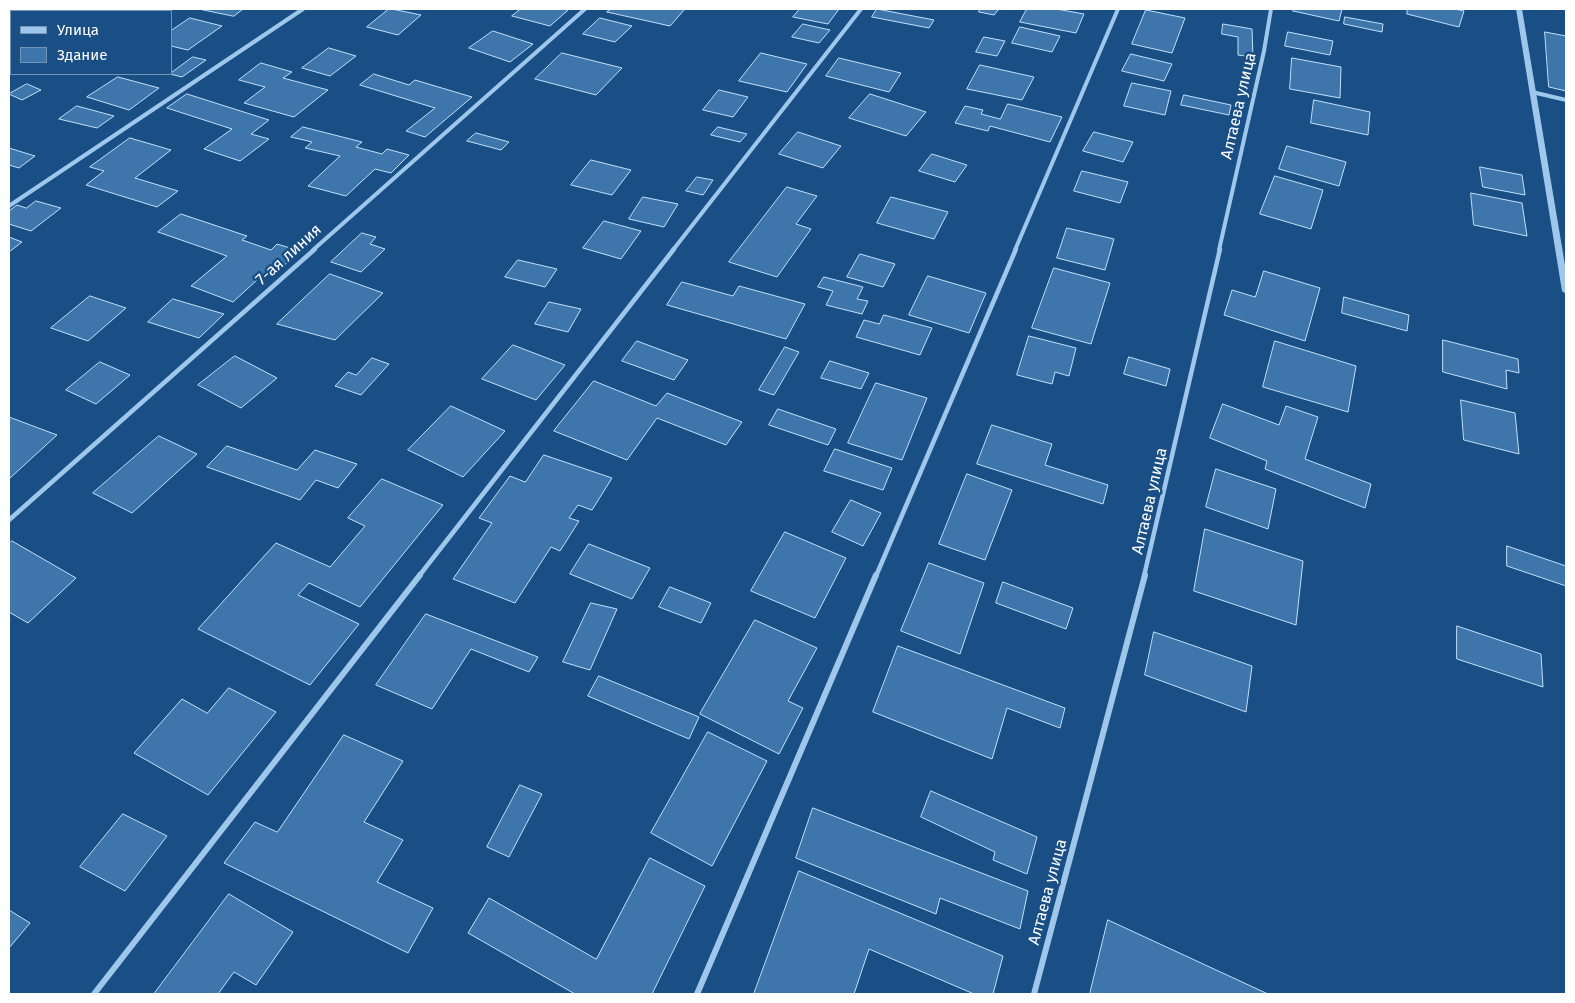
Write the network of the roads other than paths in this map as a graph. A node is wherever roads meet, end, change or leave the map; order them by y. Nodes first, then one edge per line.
1 (303, 9) edge
2 (585, 9) edge
3 (861, 9) edge
4 (1118, 9) edge
5 (1271, 9) edge
6 (1518, 9) edge
7 (1532, 92) junction
8 (1566, 100) edge
9 (9, 206) edge
10 (1563, 252) edge
11 (1566, 290) edge
12 (9, 520) edge
13 (94, 994) edge
14 (698, 994) edge
15 (1034, 994) edge

1 - 9 street
2 - 12 street, 7-ая линия
3 - 13 street
4 - 14 street
5 - 15 street, Алтаева улица
6 - 7 street
7 - 8 street
7 - 10 street
10 - 11 street

